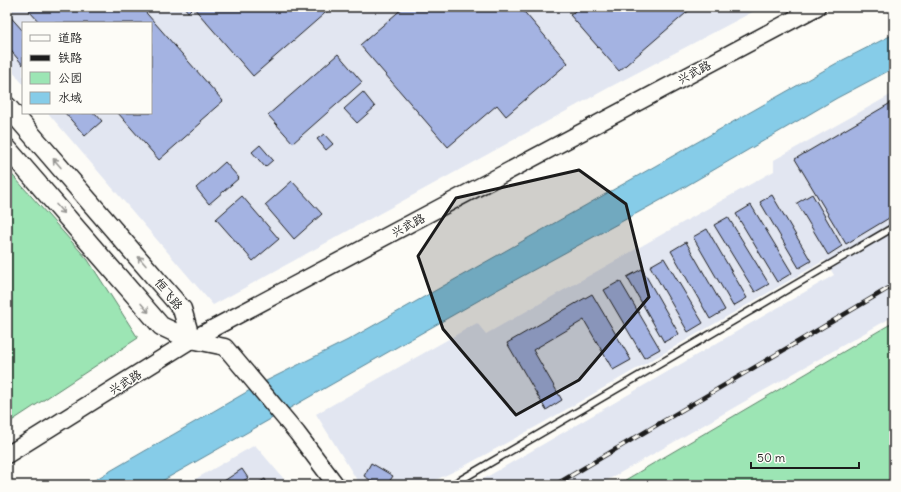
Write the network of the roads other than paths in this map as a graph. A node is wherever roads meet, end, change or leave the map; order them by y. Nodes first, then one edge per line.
1 (817, 7) edge
2 (7, 106) edge
3 (7, 148) edge
4 (894, 227) edge
5 (191, 340) junction
6 (7, 455) edge
7 (336, 485) edge
8 (452, 485) edge

1 - 5 street, 兴武路
5 -> 2 main road, 恒飞路
3 -> 5 main road, 恒飞路
4 - 8 lane
5 - 6 street, 兴武路
5 - 7 street

